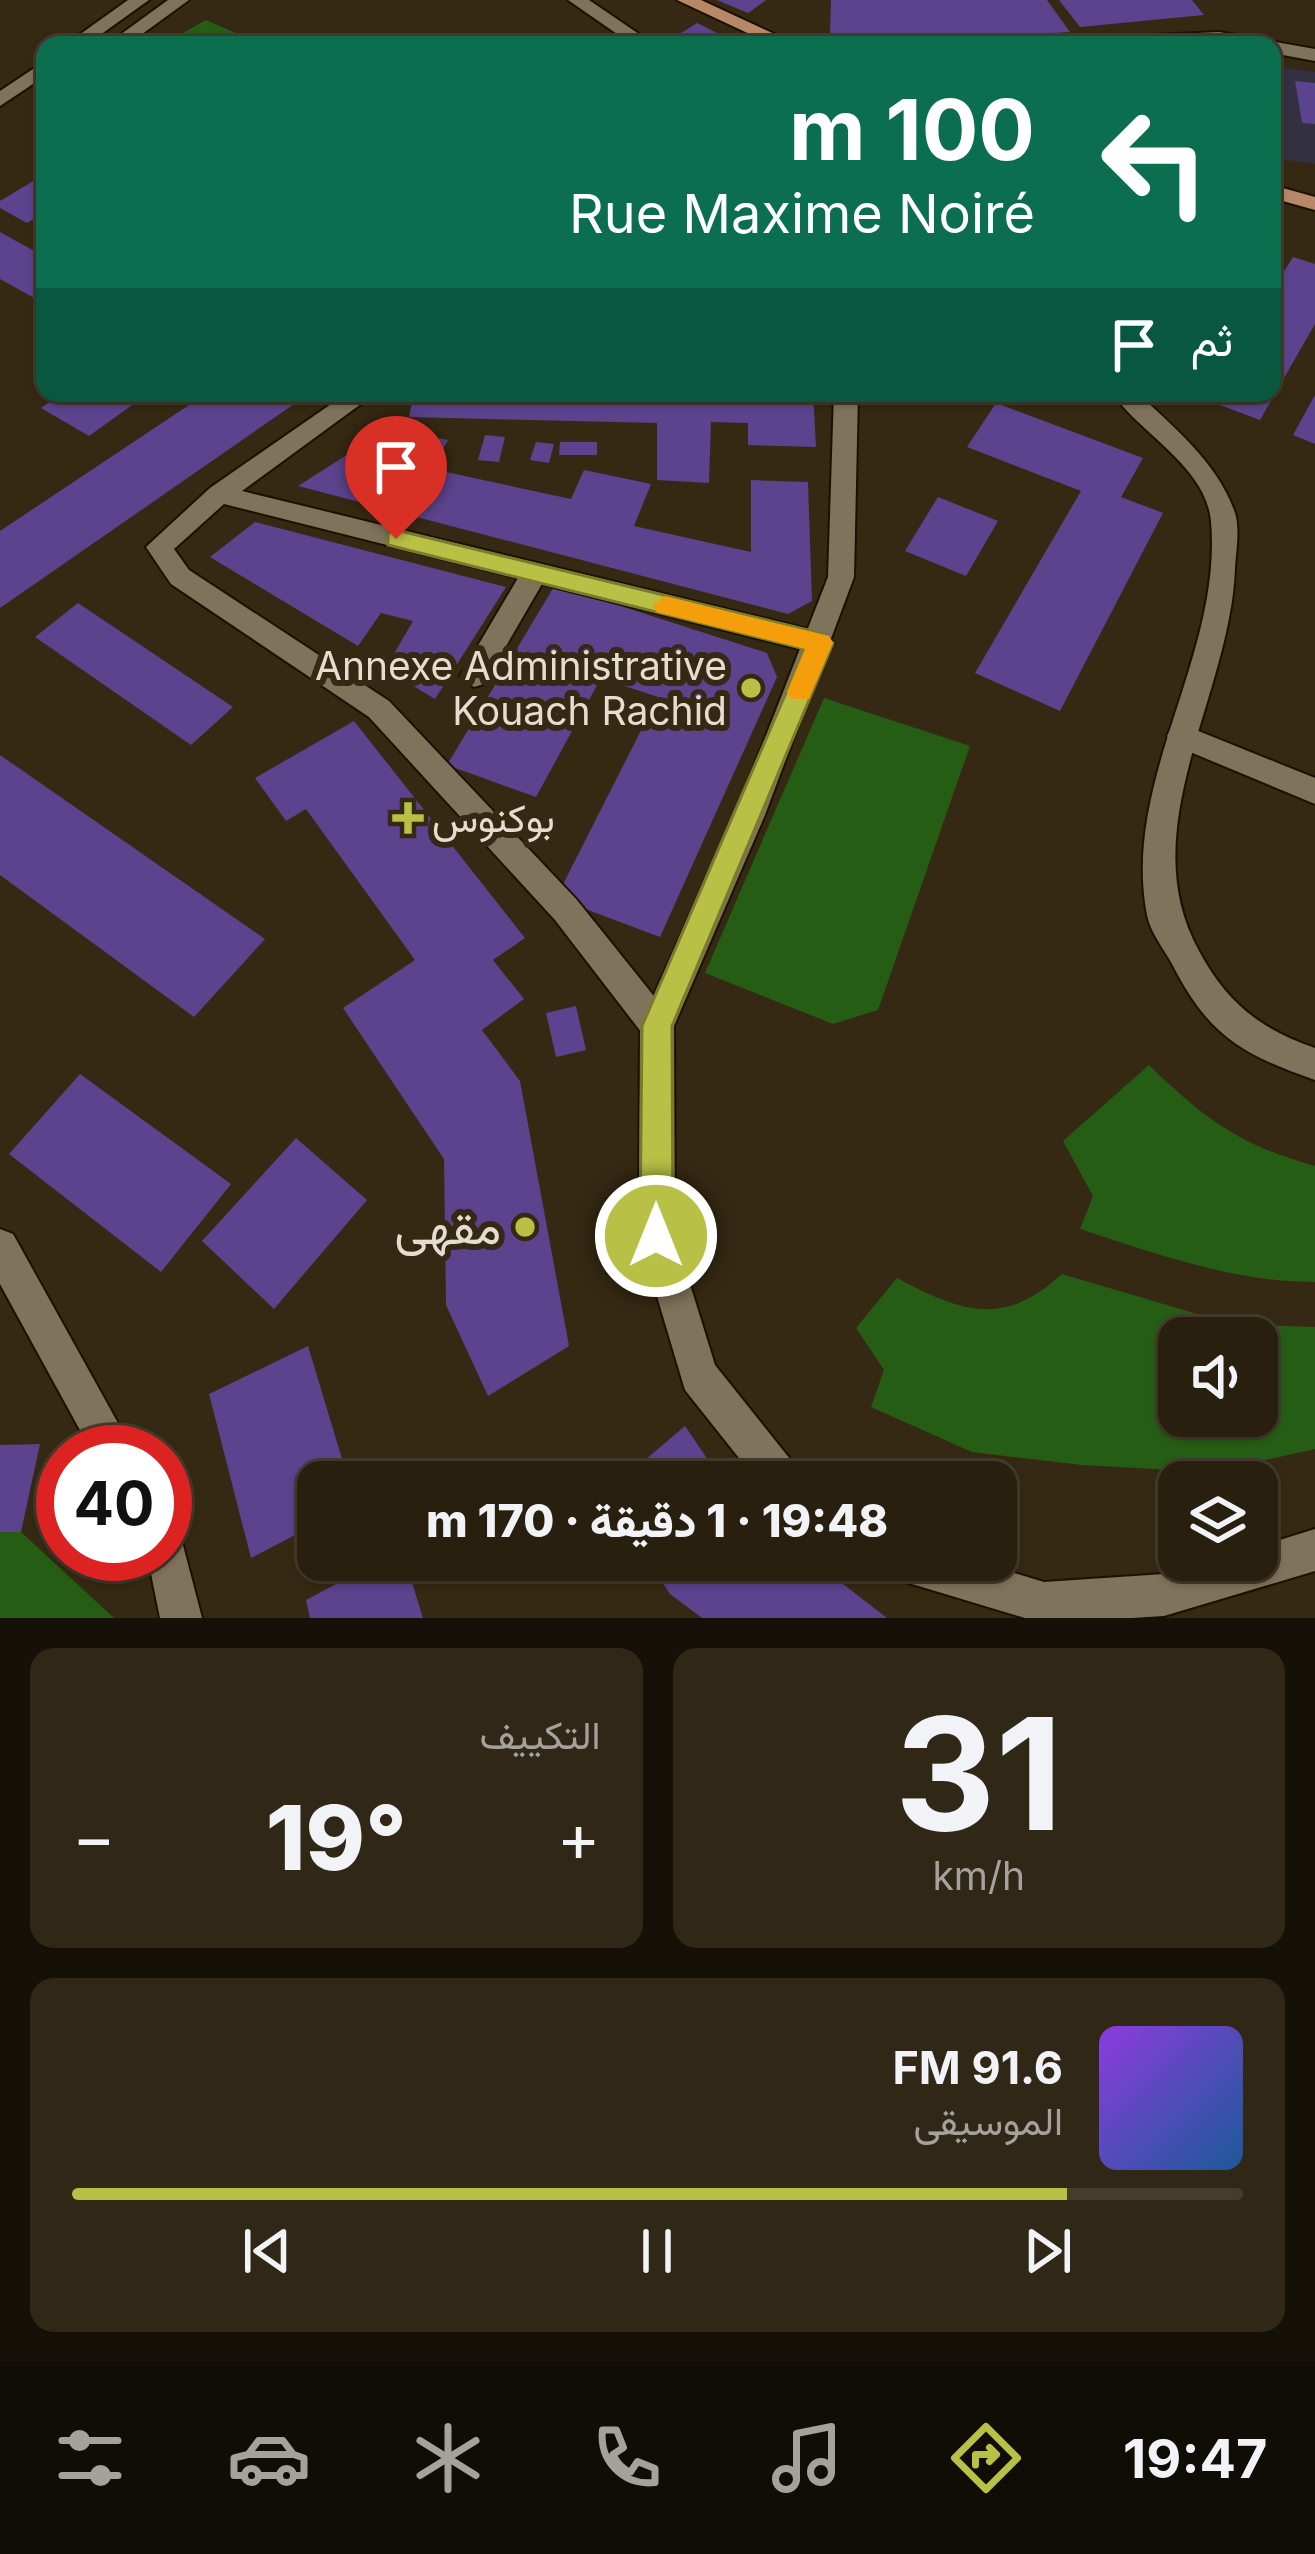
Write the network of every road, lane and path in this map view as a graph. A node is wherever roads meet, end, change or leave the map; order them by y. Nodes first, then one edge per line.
1 (140, 0) edge
2 (180, 0) edge
3 (577, 0) edge
4 (686, 0) edge
5 (87, 36) edge
6 (128, 36) edge
7 (632, 36) edge
8 (768, 36) edge
9 (1281, 49) edge
10 (1315, 55) edge
11 (36, 74) edge
12 (36, 82) edge
13 (7, 95) edge
14 (1281, 193) edge
15 (1315, 204) edge
16 (351, 402) edge
17 (846, 402) edge
18 (1133, 402) edge
19 (219, 494) junction
20 (534, 574) junction
21 (820, 643) junction
22 (474, 676) dead end
23 (1181, 736) junction
24 (1315, 791) edge
25 (657, 1026) junction
26 (1315, 1064) edge
27 (0, 1246) edge
28 (99, 1425) edge
29 (766, 1461) edge
30 (1315, 1550) edge
31 (173, 1581) edge
32 (971, 1581) edge
33 (181, 1618) edge

1 - 5 street
2 - 6 street
3 - 7 street
4 - 8 main road
9 - 10 street
11 - 13 street
12 - 13 street
14 - 15 main road
16 - 19 street
17 - 21 street
18 - 23 street
19 - 20 street
19 - 25 street
20 - 21 street
20 - 22 street
21 - 25 street
23 - 24 street
23 - 26 street
25 - 29 street
27 - 28 street
30 - 32 street
31 - 33 street

